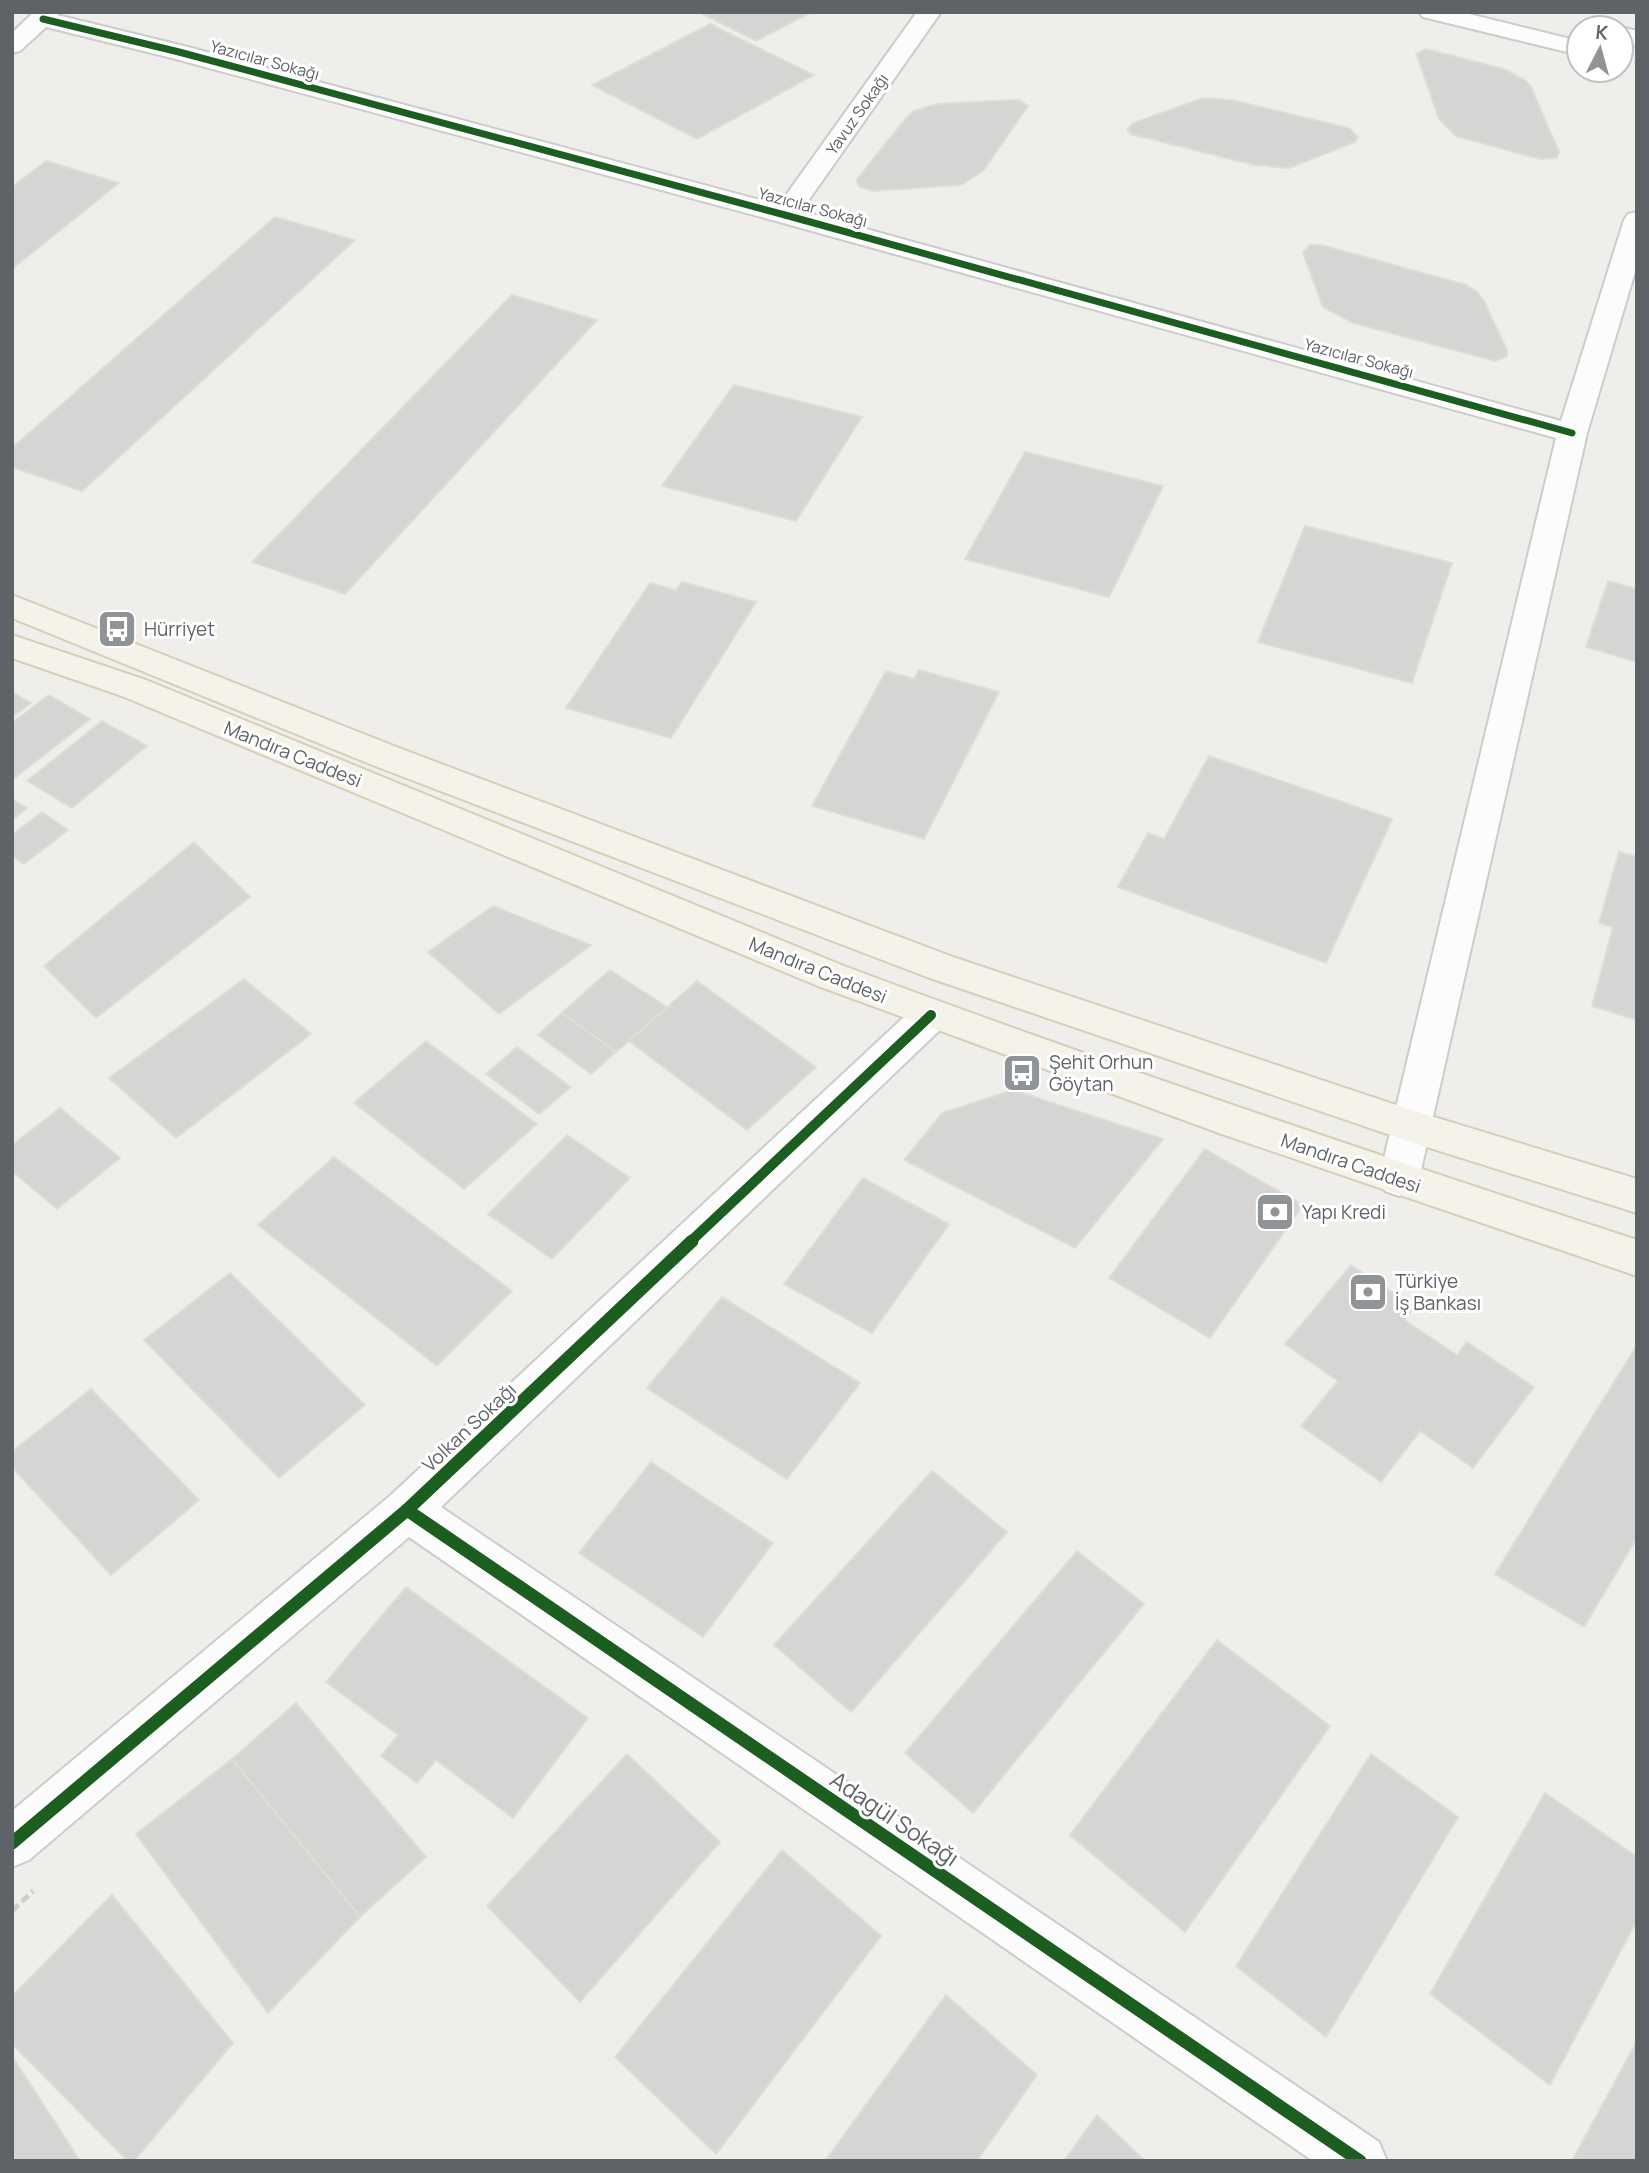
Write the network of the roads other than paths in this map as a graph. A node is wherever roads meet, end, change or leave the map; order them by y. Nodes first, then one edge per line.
1 (929, 12) edge
2 (1431, 12) edge
3 (45, 16) edge
4 (1565, 45) edge
5 (12, 47) edge
6 (785, 215) junction
7 (1637, 220) edge
8 (1572, 433) junction
9 (12, 606) edge
10 (12, 646) edge
11 (931, 1015) junction
12 (1411, 1126) junction
13 (1399, 1179) junction
14 (1637, 1196) edge
15 (1637, 1258) edge
16 (407, 1510) junction
17 (12, 1843) edge
18 (1360, 2161) edge

1 - 6 street, Yavuz Sokağı
2 - 4 street
3 - 5 street
3 - 6 street, Yazıcılar Sokağı
6 - 8 street, Yazıcılar Sokağı
7 - 8 street
8 - 12 street
9 - 12 main road, Mandıra Caddesi
10 - 11 main road, Mandıra Caddesi
11 - 13 main road, Mandıra Caddesi
11 - 16 street, Volkan Sokağı
12 - 13 street
12 - 14 main road, Mandıra Caddesi
13 - 15 main road, Mandıra Caddesi
16 - 17 street, Volkan Sokağı
16 - 18 street, Adagül Sokağı

